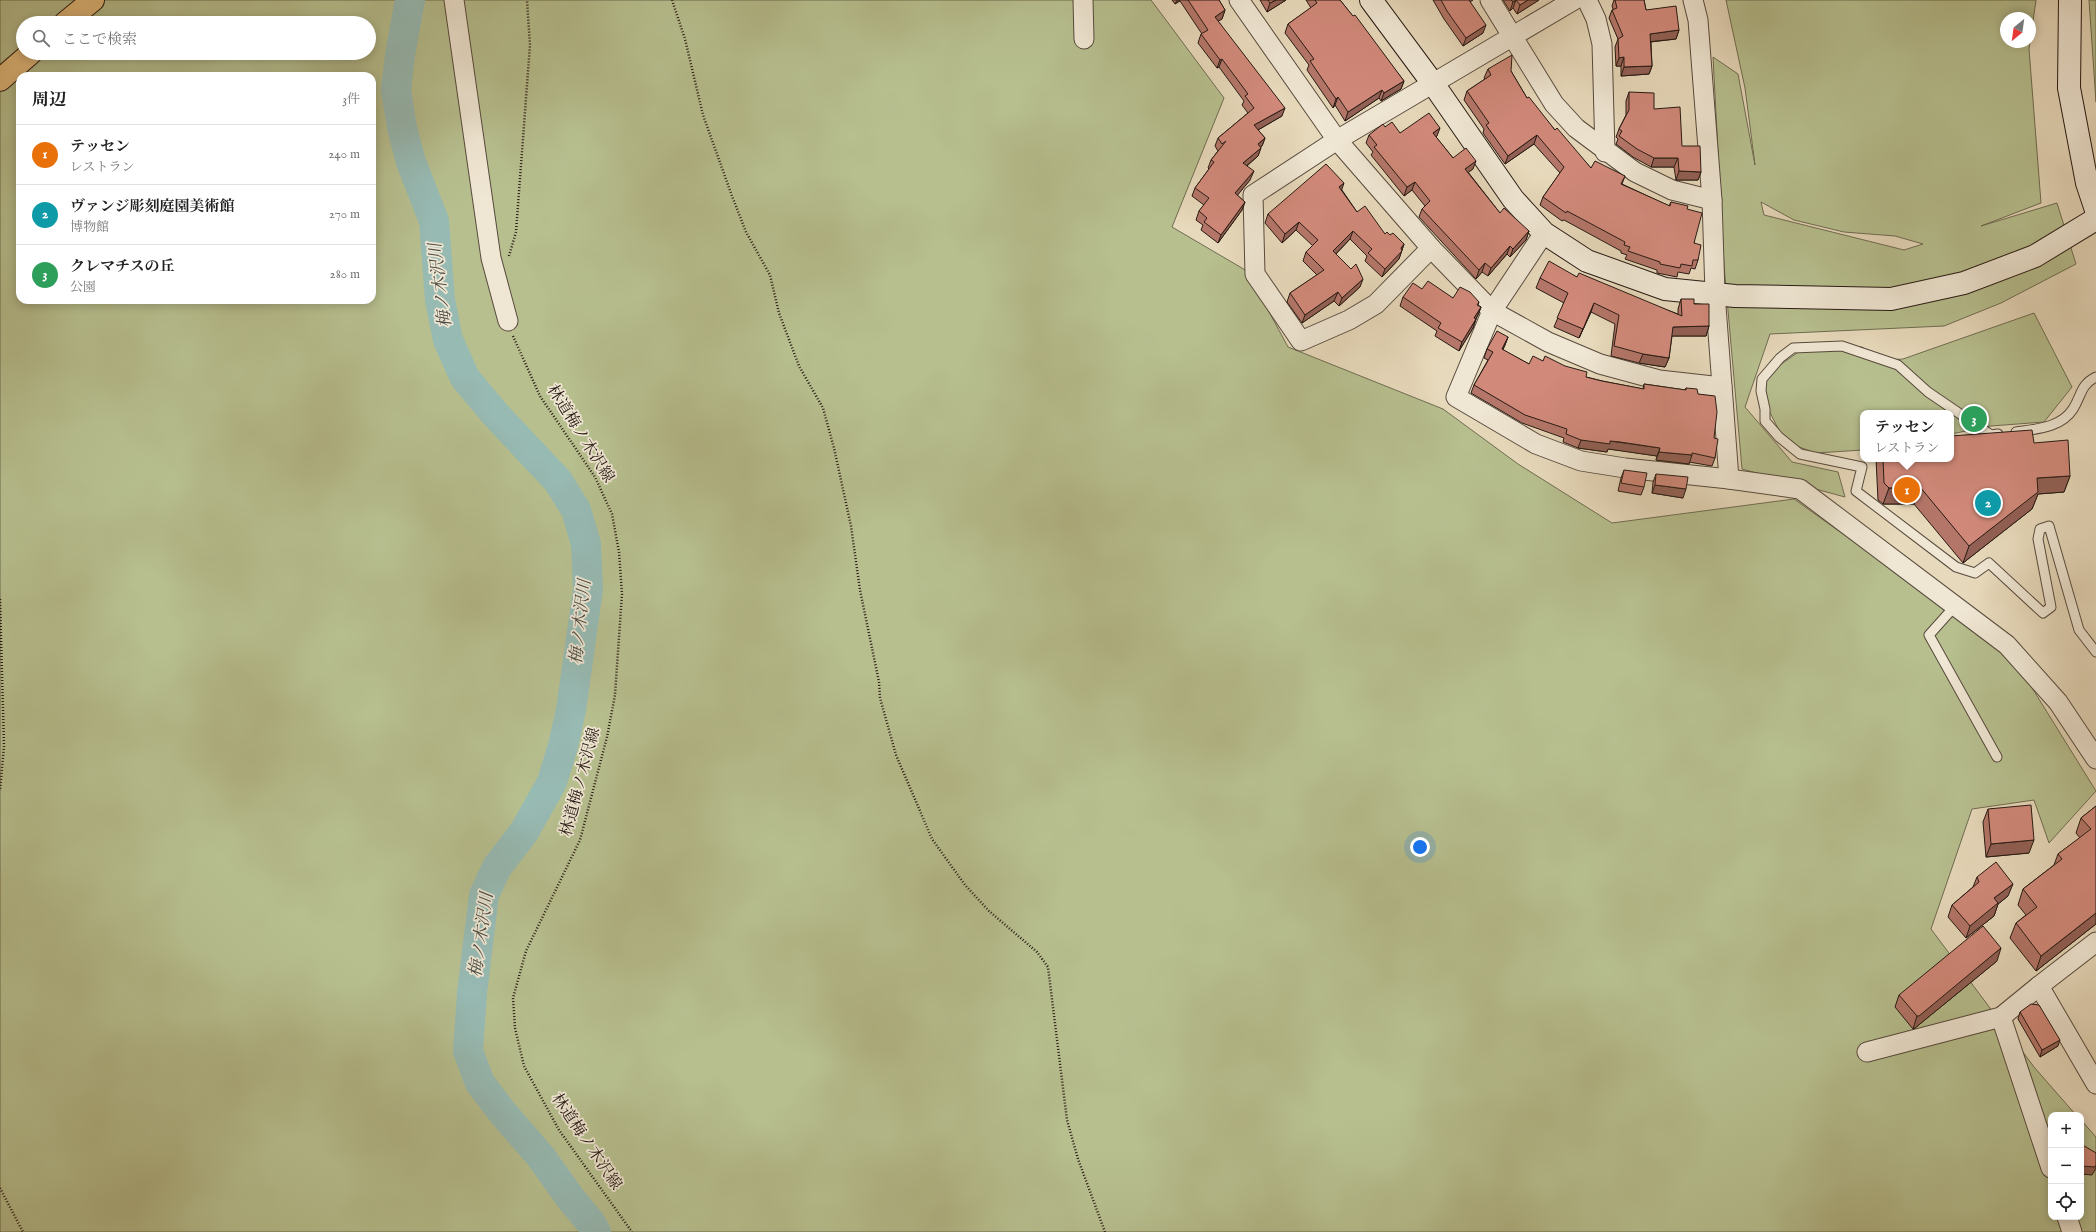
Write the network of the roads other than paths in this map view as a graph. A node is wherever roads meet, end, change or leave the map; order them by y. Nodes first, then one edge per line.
1 (93, 0) edge
2 (454, 0) edge
3 (1082, 0) edge
4 (1239, 0) edge
5 (1371, 0) edge
6 (1490, 0) edge
7 (1574, 0) edge
8 (1587, 0) edge
9 (1693, 0) edge
10 (2070, 0) edge
11 (73, 16) edge
12 (1513, 37) junction
13 (1084, 39) dead end
14 (23, 60) edge
15 (0, 80) edge
16 (1434, 85) junction
17 (1337, 140) junction
18 (1606, 152) junction
19 (1712, 200) junction
20 (2096, 210) edge
21 (2096, 219) edge
22 (1544, 233) junction
23 (1431, 248) junction
24 (1715, 293) junction
25 (1492, 311) junction
26 (508, 321) road end
27 (2096, 377) edge
28 (1722, 387) junction
29 (1729, 479) junction
30 (1955, 606) junction
31 (2096, 652) edge
32 (1997, 757) dead end
33 (2096, 759) edge
34 (2096, 942) edge
35 (2039, 986) junction
36 (2001, 1017) junction
37 (1868, 1052) dead end
38 (2096, 1084) edge
39 (2048, 1159) edge
40 (2068, 1220) edge
41 (2072, 1232) edge

1 - 11 highway
2 - 26 street
3 - 13 street
4 - 17 street
5 - 16 street
6 - 12 street
7 - 12 street
8 - 18 street
9 - 19 street
10 - 20 street
12 - 16 street
12 - 18 street
14 - 15 highway
16 - 17 street
16 - 22 street
17 - 23 street
17 - 23 street
18 - 19 street
19 - 24 street
21 - 24 street
22 - 24 street
22 - 25 street
23 - 25 street
24 - 28 street
25 - 28 street
25 - 29 street
27 - 31 lane
28 - 29 street
29 - 30 street
30 - 32 lane
30 - 33 street
34 - 35 street
35 - 36 street
35 - 38 street
36 - 37 street
36 - 39 street
40 - 41 street

